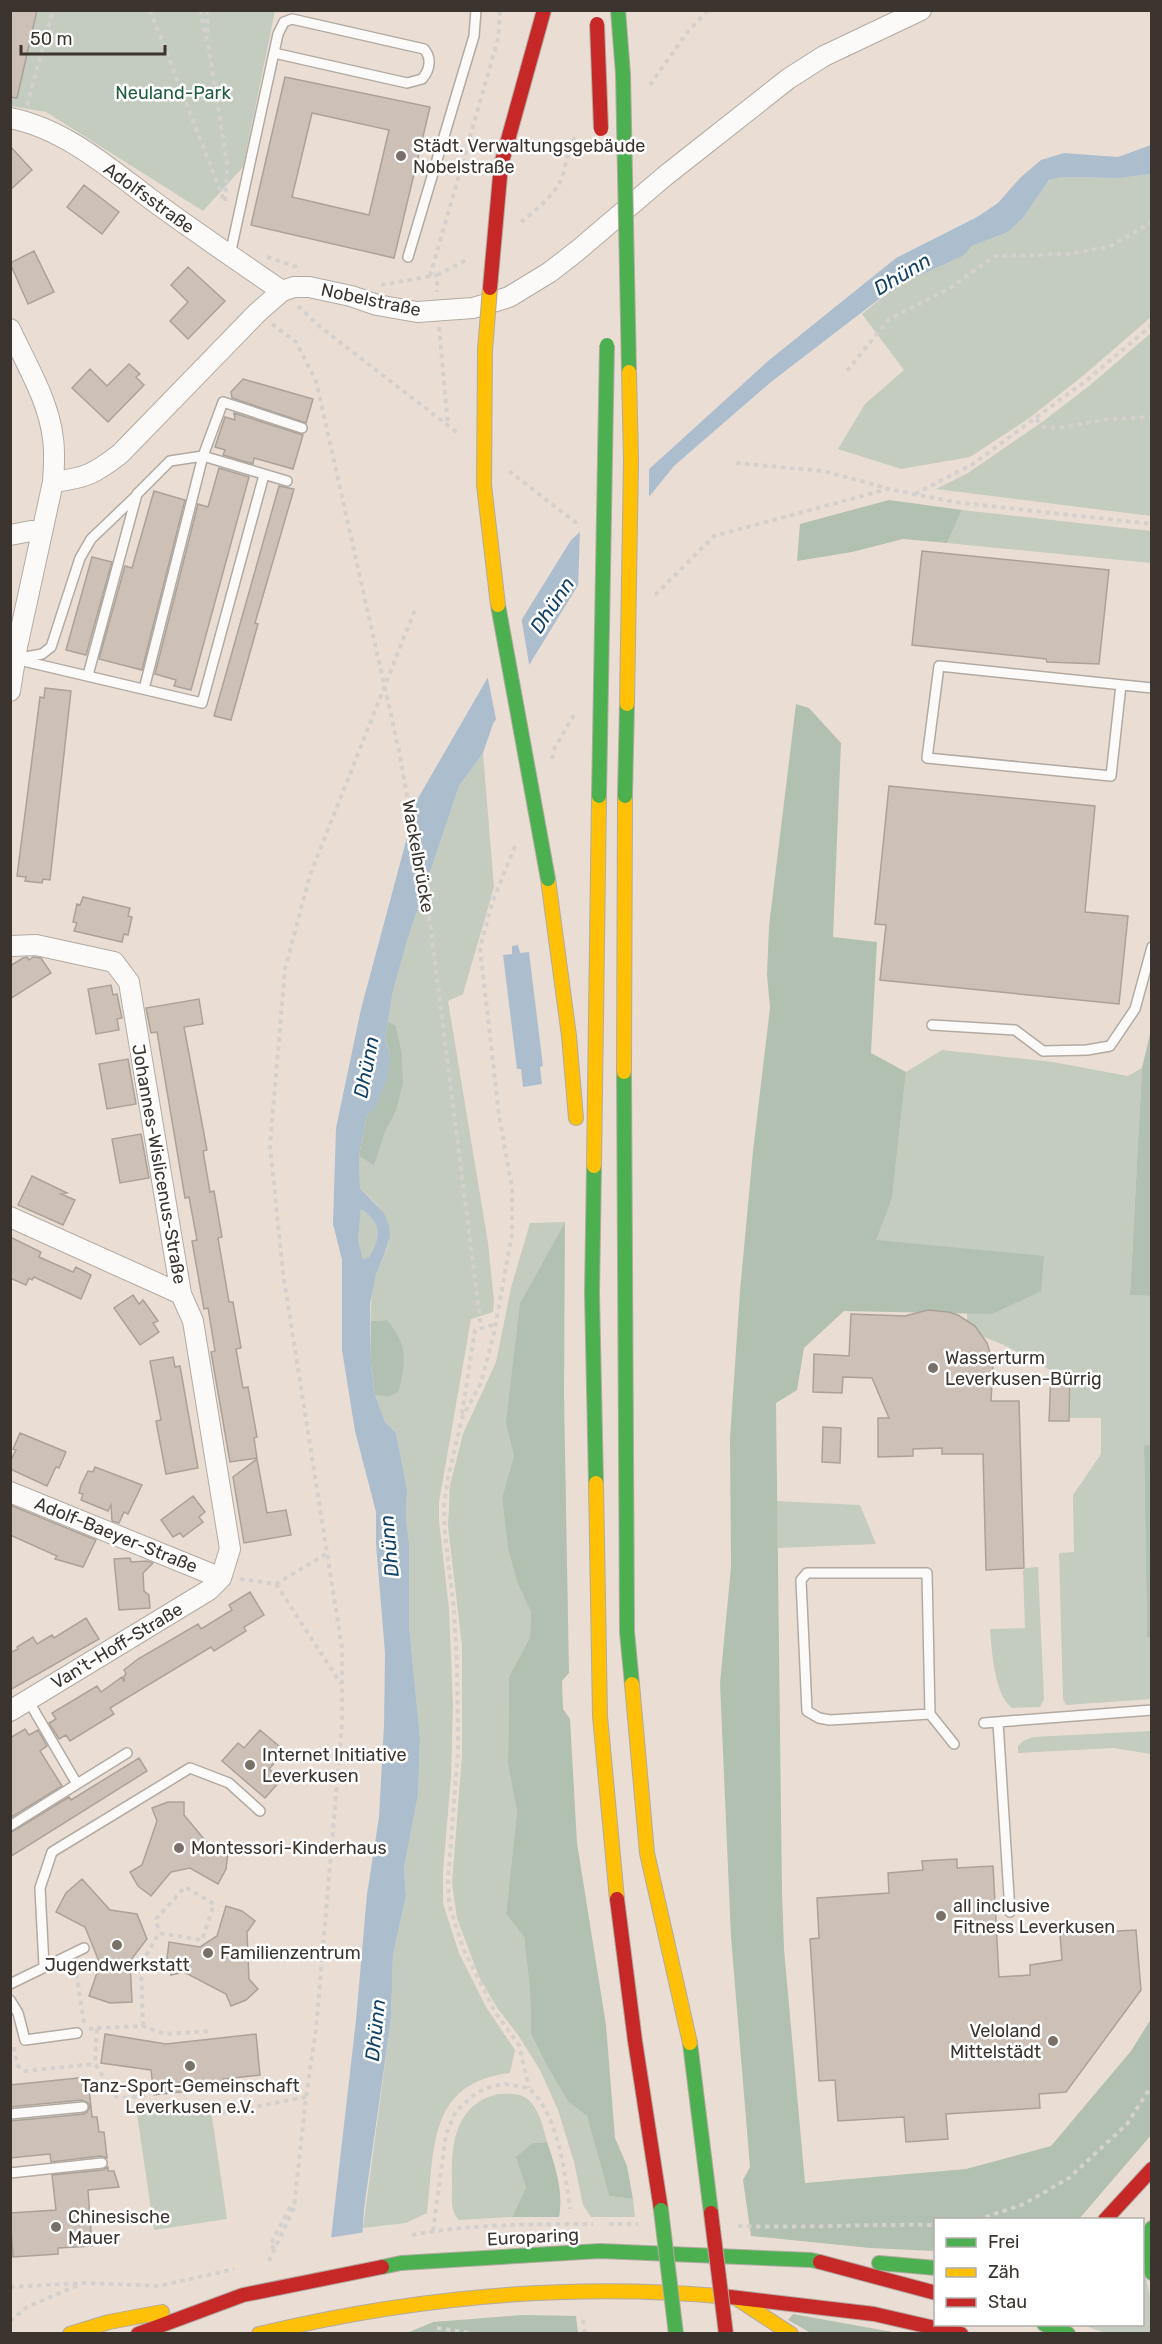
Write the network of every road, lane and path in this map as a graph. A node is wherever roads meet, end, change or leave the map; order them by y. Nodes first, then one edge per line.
1 (53, 10) edge
2 (150, 10) edge
3 (200, 10) edge
4 (207, 10) edge
5 (476, 10) edge
6 (500, 10) edge
7 (544, 10) edge
8 (596, 10) edge
9 (618, 10) edge
10 (708, 10) edge
11 (921, 10) edge
12 (208, 44) junction
13 (274, 53) junction
14 (649, 86) dead end
15 (17, 119) edge
16 (580, 133) dead end
17 (602, 144) dead end
18 (604, 214) dead end
19 (1152, 222) edge
20 (515, 226) dead end
21 (605, 249) dead end
22 (230, 255) junction
23 (408, 257) dead end
24 (472, 257) dead end
25 (437, 275) dead end
26 (429, 277) dead end
27 (282, 291) junction
28 (257, 313) junction
29 (1152, 325) edge
30 (10, 329) edge
31 (607, 330) dead end
32 (847, 371) dead end
33 (1152, 417) edge
34 (1036, 419) junction
35 (302, 428) dead end
36 (464, 438) dead end
37 (203, 456) junction
38 (736, 463) dead end
39 (507, 470) dead end
40 (264, 475) junction
41 (287, 481) dead end
42 (53, 482) junction
43 (888, 489) junction
44 (137, 494) junction
45 (915, 495) junction
46 (1152, 524) edge
47 (582, 527) dead end
48 (42, 532) junction
49 (10, 535) edge
50 (660, 588) dead end
51 (416, 607) dead end
52 (15, 659) junction
53 (88, 675) junction
54 (385, 683) junction
55 (1121, 685) junction
56 (1152, 688) edge
57 (144, 689) junction
58 (10, 691) edge
59 (579, 706) dead end
60 (550, 768) dead end
61 (518, 838) dead end
62 (10, 946) edge
63 (1152, 948) edge
64 (932, 1025) dead end
65 (577, 1130) dead end
66 (580, 1165) dead end
67 (10, 1217) edge
68 (592, 1293) junction
69 (181, 1294) junction
70 (496, 1324) junction
71 (481, 1328) junction
72 (462, 1418) junction
73 (10, 1492) edge
74 (329, 1553) junction
75 (221, 1578) junction
76 (276, 1584) junction
77 (342, 1685) junction
78 (28, 1700) junction
79 (1152, 1710) edge
80 (10, 1711) edge
81 (930, 1714) junction
82 (998, 1722) junction
83 (984, 1723) dead end
84 (954, 1744) dead end
85 (127, 1753) dead end
86 (77, 1784) junction
87 (260, 1811) dead end
88 (10, 1826) edge
89 (1010, 1912) dead end
90 (159, 1933) junction
91 (84, 1948) dead end
92 (73, 1953) junction
93 (44, 1966) junction
94 (10, 1984) edge
95 (10, 2000) edge
96 (143, 2026) junction
97 (97, 2028) junction
98 (212, 2031) dead end
99 (77, 2033) dead end
100 (12, 2038) dead end
101 (95, 2064) junction
102 (1152, 2085) edge
103 (529, 2088) junction
104 (147, 2096) dead end
105 (306, 2097) junction
106 (83, 2107) dead end
107 (222, 2113) dead end
108 (10, 2114) edge
109 (102, 2163) dead end
110 (1148, 2167) edge
111 (10, 2174) edge
112 (570, 2209) dead end
113 (984, 2218) edge
114 (1107, 2218) edge
115 (647, 2224) dead end
116 (934, 2225) edge
117 (736, 2226) dead end
118 (1152, 2228) edge
119 (433, 2231) junction
120 (404, 2236) dead end
121 (811, 2260) junction
122 (258, 2264) dead end
123 (934, 2268) edge
124 (236, 2269) dead end
125 (1152, 2273) edge
126 (85, 2283) junction
127 (10, 2287) edge
128 (934, 2293) edge
129 (243, 2295) junction
130 (732, 2296) junction
131 (583, 2320) dead end
132 (10, 2321) edge
133 (934, 2325) edge
134 (936, 2326) edge
135 (1047, 2326) edge
136 (70, 2334) edge
137 (138, 2334) edge
138 (259, 2334) edge
139 (585, 2334) edge
140 (676, 2334) edge
141 (726, 2334) edge
142 (791, 2334) edge
143 (961, 2334) edge
144 (1068, 2334) edge

1 - 15 path
2 - 12 path
3 - 12 path
4 - 12 path
5 - 23 lane
6 - 26 path
7 - 65 highway, bridge
8 - 17 highway, bridge
9 - 141 highway, bridge
10 - 14 path
11 - 27 street, Nobelstraße
13 - 13 lane
13 - 22 lane
15 - 22 street, Adolfsstraße
16 - 20 path
18 - 21 highway
19 - 32 path
22 - 27 street, Adolfsstraße
24 - 25 path
27 - 28 street
27 - 36 path
28 - 42 street
28 - 54 path, Wackelbrücke
29 - 34 path
30 - 42 street
31 - 68 highway, bridge
33 - 34 path
34 - 45 path
35 - 37 lane
37 - 40 lane
37 - 44 lane
37 - 57 lane
38 - 43 path
39 - 47 path
40 - 41 lane
40 - 57 lane
42 - 48 street
43 - 45 path
43 - 50 path
44 - 52 lane
44 - 53 lane
45 - 46 path
48 - 49 street
48 - 52 street
51 - 54 path
52 - 53 lane
52 - 58 street
53 - 57 lane
54 - 71 path, Wackelbrücke
54 - 74 path
55 - 55 lane
55 - 56 lane
59 - 60 path
61 - 70 path
62 - 69 street, Johannes-Wislicenus-Straße
63 - 64 lane
66 - 68 highway
67 - 69 street
68 - 140 highway, bridge
69 - 75 street, Johannes-Wislicenus-Straße
70 - 71 path
70 - 72 path
71 - 72 path
72 - 103 path
73 - 75 street, Adolf-Baeyer-Straße
74 - 76 path
74 - 77 path
75 - 76 path
75 - 78 street, Van't-Hoff-Straße
76 - 77 path
77 - 105 path
78 - 80 street, Van't-Hoff-Straße
78 - 86 lane
79 - 82 lane
81 - 81 lane
81 - 84 lane
82 - 83 lane
82 - 89 lane
85 - 86 lane
86 - 88 lane
87 - 93 lane
90 - 90 path
90 - 96 path
91 - 92 lane
92 - 93 lane
92 - 97 path
93 - 94 lane
95 - 99 lane
96 - 97 path
96 - 98 path
97 - 101 path
100 - 101 path
101 - 104 path
102 - 113 path
103 - 112 path
103 - 119 path
105 - 107 path
105 - 122 path
106 - 108 lane
109 - 111 lane
110 - 114 highway
115 - 119 path
116 - 117 path
118 - 125 highway
119 - 120 path
121 - 123 highway
121 - 128 highway, Europaring
121 - 129 highway, Europaring
124 - 126 path
126 - 127 path
126 - 132 path
129 - 136 highway
129 - 137 highway, Europaring
130 - 133 highway
130 - 138 highway
130 - 142 highway
131 - 139 path
134 - 143 highway
135 - 144 highway

